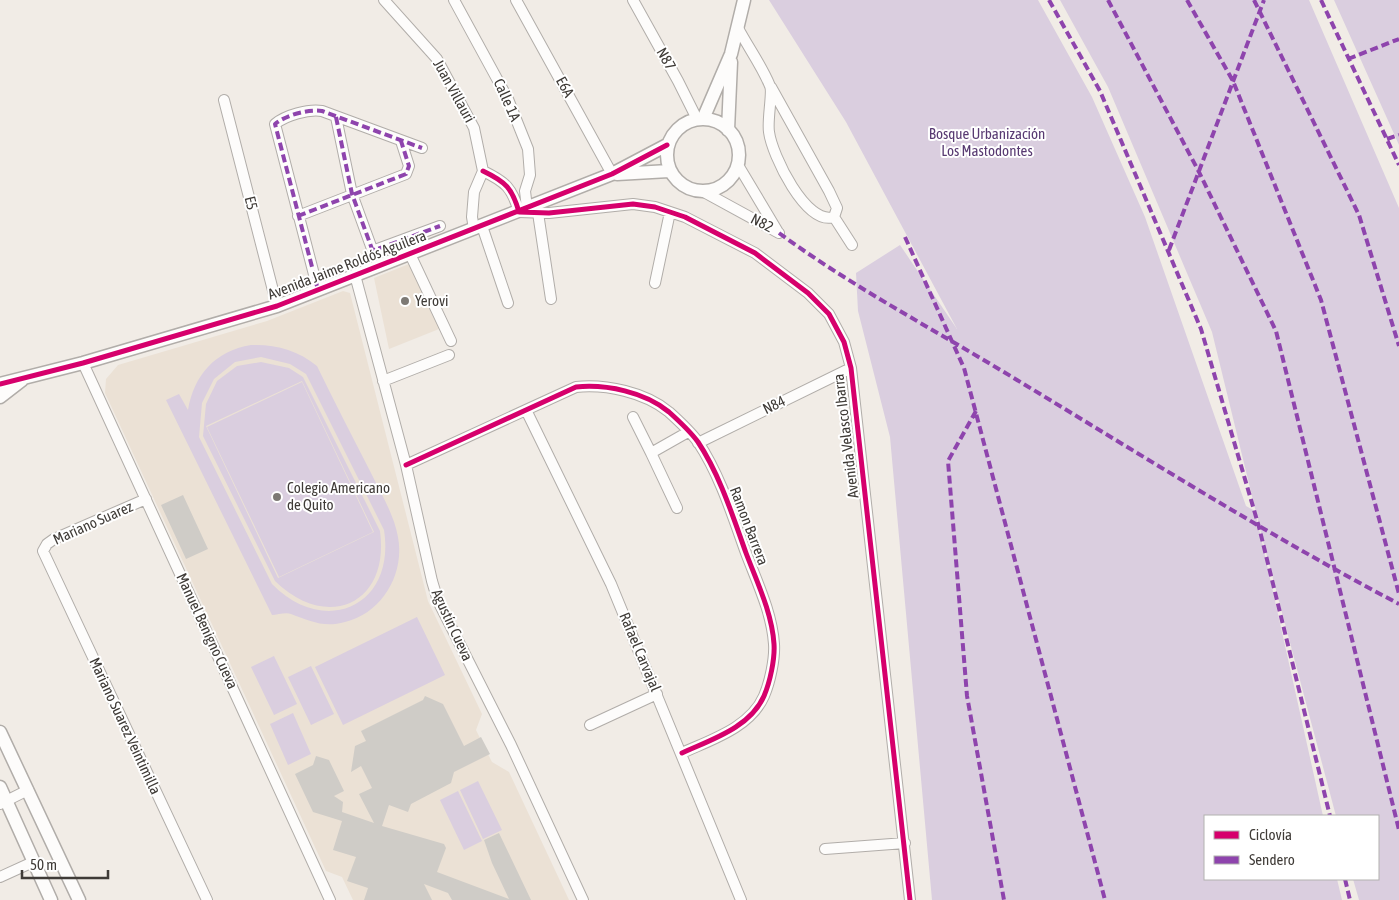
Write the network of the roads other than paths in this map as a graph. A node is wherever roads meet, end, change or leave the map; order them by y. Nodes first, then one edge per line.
1 (384, 0) edge
2 (454, 0) edge
3 (516, 0) edge
4 (633, 0) edge
5 (744, 0) edge
6 (738, 28) junction
7 (731, 54) junction
8 (771, 88) junction
9 (224, 100) dead end
10 (336, 118) junction
11 (700, 119) junction
12 (728, 130) junction
13 (400, 141) junction
14 (667, 145) junction
15 (422, 148) dead end
16 (738, 165) junction
17 (483, 171) junction
18 (669, 171) junction
19 (612, 174) junction
20 (704, 192) junction
21 (352, 194) junction
22 (528, 211) junction
23 (670, 212) junction
24 (298, 216) junction
25 (834, 217) junction
26 (440, 226) dead end
27 (478, 227) junction
28 (852, 245) dead end
29 (410, 254) junction
30 (355, 275) junction
31 (655, 282) dead end
32 (318, 290) junction
33 (551, 299) dead end
34 (508, 304) dead end
35 (277, 306) junction
36 (451, 341) dead end
37 (449, 355) dead end
38 (83, 363) junction
39 (851, 368) junction
40 (25, 378) junction
41 (382, 381) junction
42 (0, 384) edge
43 (0, 398) edge
44 (526, 410) junction
45 (633, 417) dead end
46 (688, 432) junction
47 (698, 443) junction
48 (651, 452) junction
49 (406, 465) junction
50 (146, 499) junction
51 (677, 508) dead end
52 (43, 551) joint
53 (657, 694) junction
54 (590, 725) dead end
55 (0, 732) edge
56 (682, 753) junction
57 (0, 787) edge
58 (28, 790) junction
59 (3, 802) edge
60 (905, 843) junction
61 (825, 849) dead end
62 (33, 862) junction
63 (0, 877) edge
64 (51, 900) edge
65 (79, 900) edge
66 (207, 900) edge
67 (330, 900) edge
68 (583, 900) edge
69 (741, 900) edge
70 (910, 900) edge

1 - 17 street, Juan Villauri
2 - 22 street, Calle 1A
3 - 19 street, E6A
4 - 11 street, N87
5 - 6 street
6 - 7 street
6 - 8 street
7 - 11 street
7 - 12 street
8 - 25 street
8 - 25 street
9 - 35 street, E5
10 - 13 street
10 - 21 street
10 - 24 street
11 - 12 street
11 - 14 street
12 - 16 street
13 - 15 street
13 - 21 street
14 - 18 street
14 - 19 street, Avenida Jaime Roldós Aguilera
16 - 20 street
16 - 20 street, N82
17 - 22 street
17 - 27 street
18 - 19 street, Avenida Jaime Roldós Aguilera
18 - 20 street
19 - 22 street, Avenida Jaime Roldós Aguilera
21 - 24 street
21 - 26 street
22 - 23 street, Avenida Velasco Ibarra
22 - 27 street, Avenida Jaime Roldós Aguilera
22 - 33 street
23 - 31 street
23 - 39 street, Avenida Velasco Ibarra
24 - 32 street
25 - 28 street
27 - 29 street, Avenida Jaime Roldós Aguilera
27 - 34 street
29 - 30 street, Avenida Jaime Roldós Aguilera
29 - 36 street
30 - 32 street, Avenida Jaime Roldós Aguilera
30 - 41 street, Agustín Cueva
32 - 35 street, Avenida Jaime Roldós Aguilera
35 - 38 street, Avenida Jaime Roldós Aguilera
37 - 41 street
38 - 40 street, Avenida Jaime Roldós Aguilera
38 - 50 street, Manuel Benigno Cueva
39 - 47 street, N84
39 - 60 street, Avenida Velasco Ibarra
40 - 42 street, Avenida Jaime Roldós Aguilera
40 - 43 street
41 - 49 street, Agustín Cueva
44 - 46 street, Ramon Barrera
44 - 49 street, Ramon Barrera
44 - 53 street, Rafael Carvajal
45 - 48 street
46 - 47 street, Ramon Barrera
46 - 48 street
47 - 56 street, Ramon Barrera
48 - 51 street
49 - 68 street, Agustín Cueva
50 - 52 street, Mariano Suarez
50 - 67 street, Manuel Benigno Cueva
52 - 66 street, Mariano Suarez Veintimilla
53 - 54 street
53 - 56 street, Rafael Carvajal
55 - 58 street
56 - 69 street, Rafael Carvajal
57 - 59 street
58 - 59 street
58 - 65 street
59 - 62 street
60 - 61 street
60 - 70 street, Avenida Velasco Ibarra
62 - 63 street
62 - 64 street

